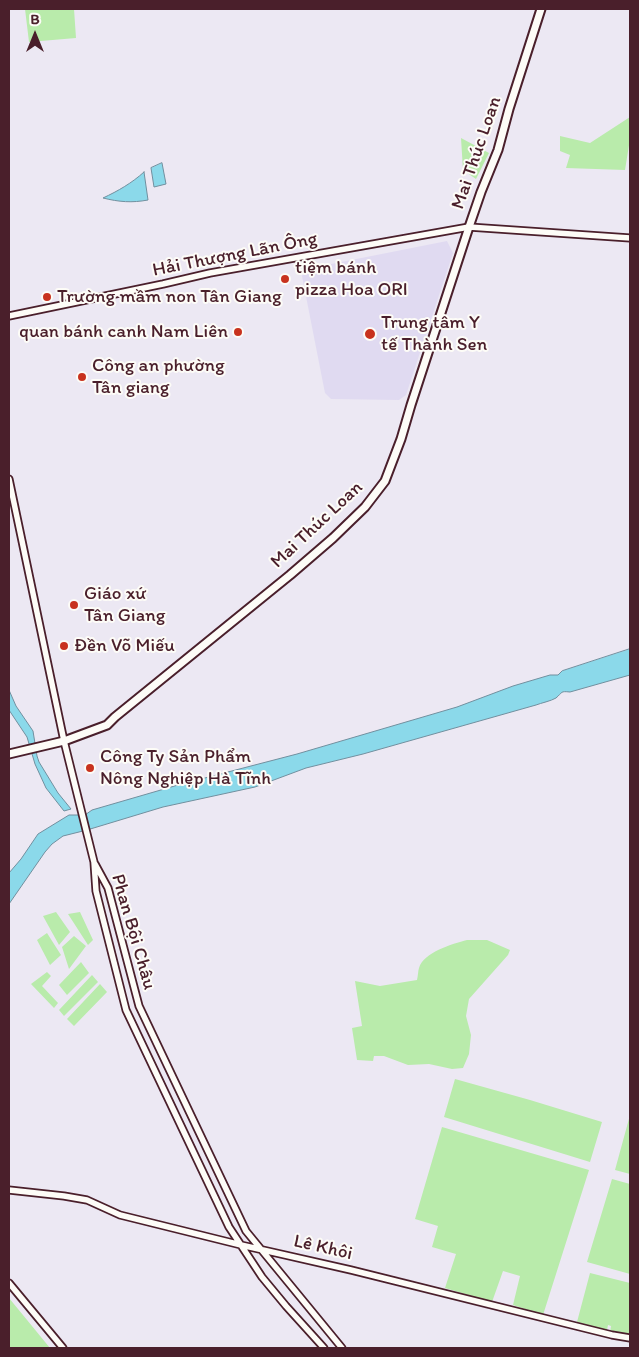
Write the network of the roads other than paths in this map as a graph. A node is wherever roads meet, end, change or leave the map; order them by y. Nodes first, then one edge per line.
1 (542, 9) edge
2 (469, 227) junction
3 (630, 238) edge
4 (9, 316) edge
5 (9, 479) edge
6 (64, 741) junction
7 (9, 754) edge
8 (94, 862) junction
9 (9, 1190) edge
10 (241, 1244) junction
11 (260, 1249) junction
12 (9, 1283) edge
13 (630, 1338) edge
14 (63, 1348) edge
15 (324, 1348) edge
16 (342, 1348) edge

1 - 2 main road, Mai Thúc Loan
2 - 3 street, Hải Thượng Lãn Ông
2 - 4 street, Hải Thượng Lãn Ông
2 - 6 main road, Mai Thúc Loan
5 - 6 street
6 - 7 main road, Mai Thúc Loan
6 - 8 street
8 - 10 street, Phan Bội Châu
8 - 11 street, Phan Bội Châu
9 - 10 street, Lê Khôi
10 - 11 street, Lê Khôi
10 - 15 street, Phan Bội Châu
11 - 13 street, Lê Khôi
11 - 16 street, Phan Bội Châu
12 - 14 street

